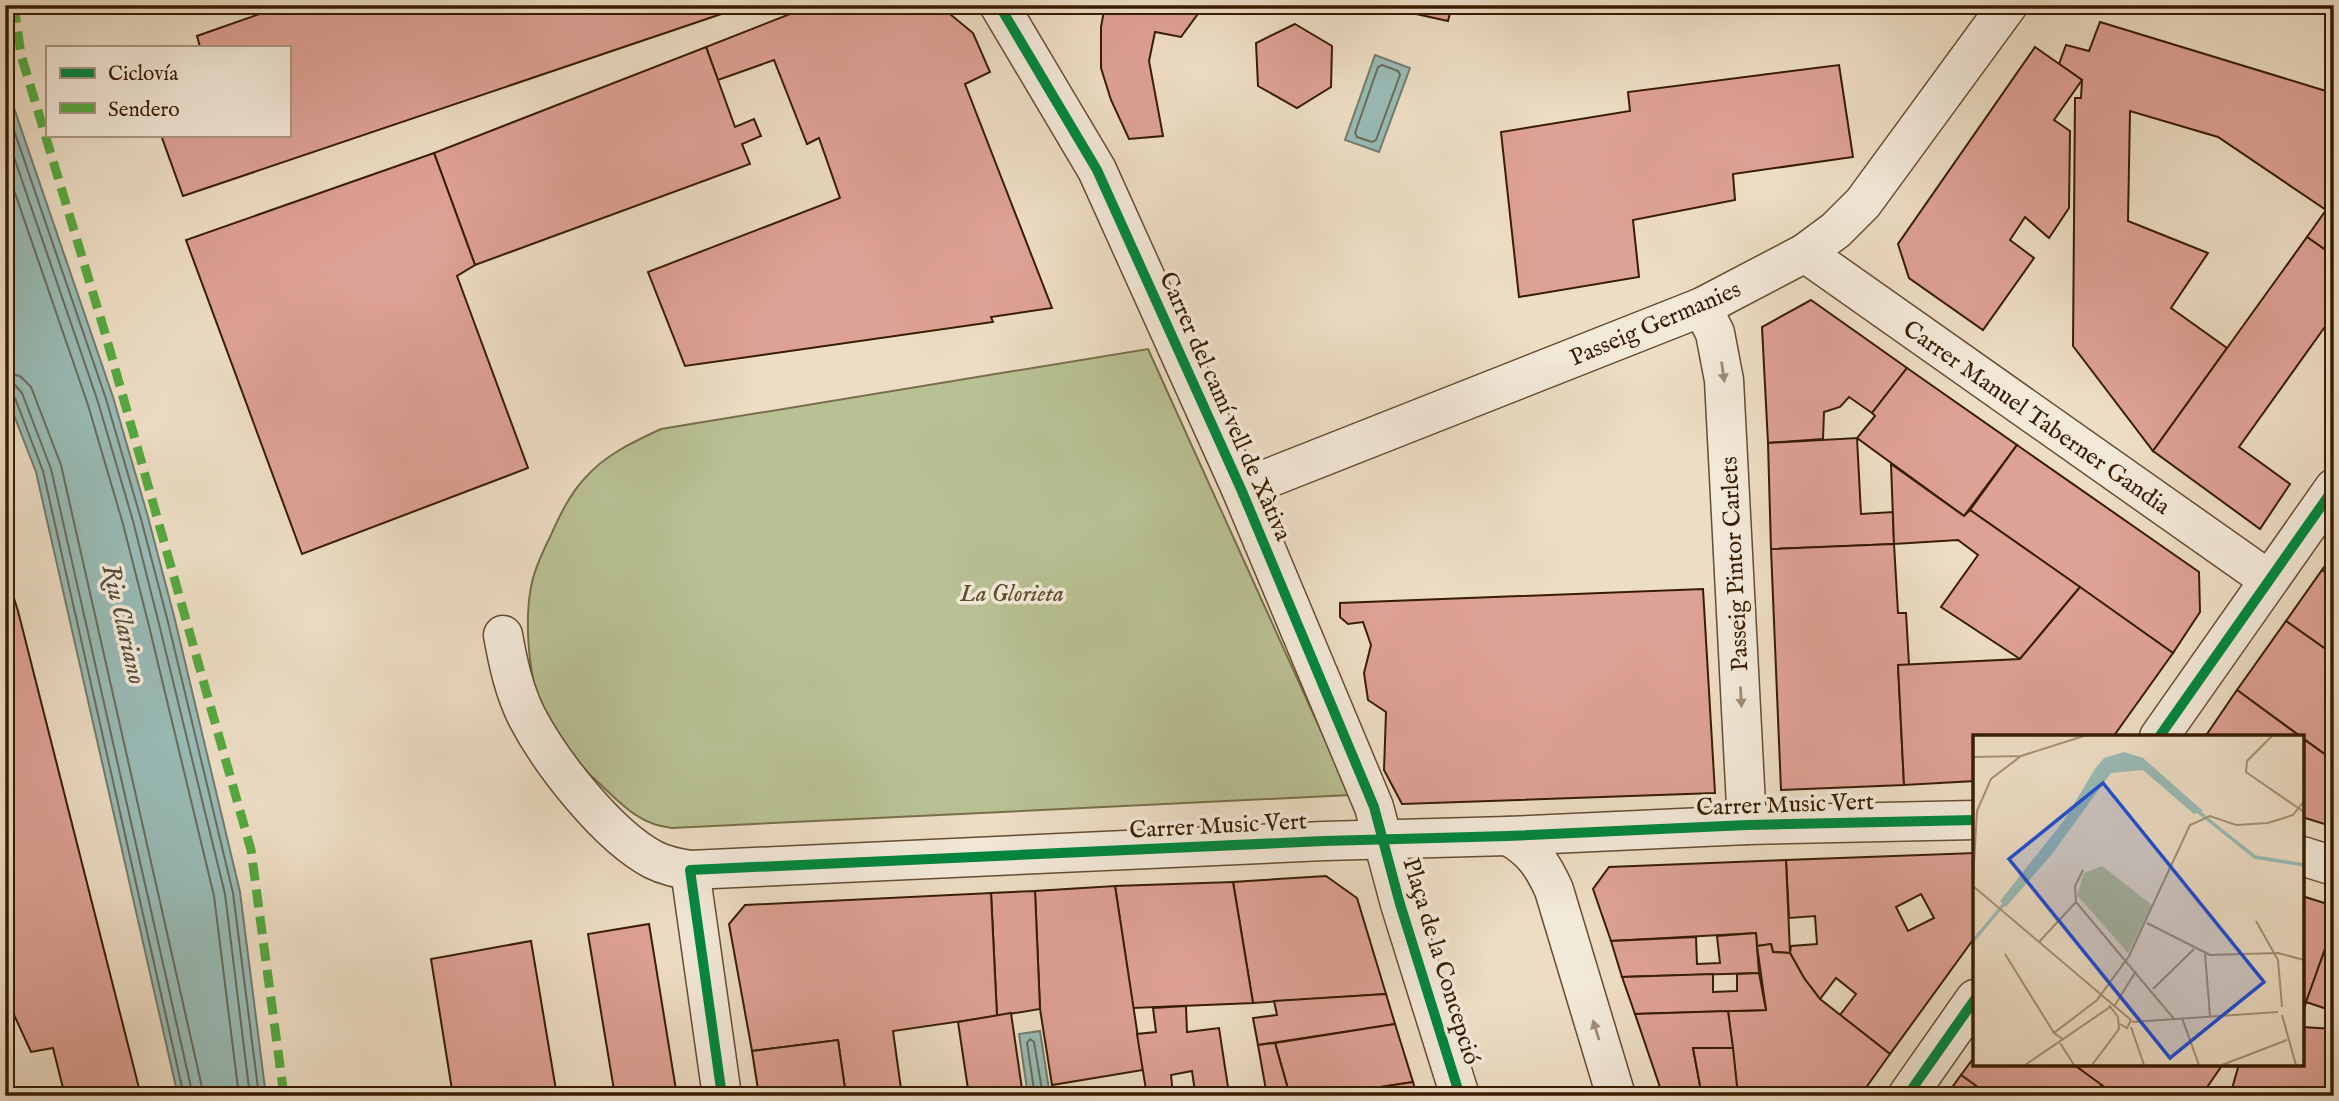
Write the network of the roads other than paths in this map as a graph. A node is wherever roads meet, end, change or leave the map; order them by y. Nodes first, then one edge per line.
1 (999, 5) edge
2 (2008, 5) edge
3 (1805, 253) junction
4 (1702, 307) junction
5 (2334, 488) edge
6 (1241, 489) junction
7 (2269, 580) junction
8 (503, 635) dead end
9 (2160, 735) edge
10 (1973, 820) edge
11 (1747, 825) junction
12 (1508, 836) junction
13 (1383, 839) junction
14 (2304, 857) edge
15 (2334, 866) edge
16 (690, 870) junction
17 (1973, 1002) edge
18 (722, 1096) edge
19 (1460, 1096) edge
20 (1616, 1096) edge
21 (1907, 1096) edge

1 - 6 street, Carrer del camí vell de Xàtiva
2 - 3 street, Passeig Germanies
3 - 4 street, Passeig Germanies
3 - 7 street, Carrer Manuel Taberner Gandia
4 - 6 street, Passeig Germanies
4 -> 11 street, Passeig Pintor Carlets
5 - 7 street
6 - 13 street, Carrer del camí vell de Xàtiva
7 - 9 street
8 - 16 street, Carrer Music Vert
10 - 11 street, Carrer Music Vert
11 - 12 street, Carrer Music Vert
12 - 13 street, Carrer Music Vert
20 -> 12 street
13 - 16 street, Carrer Music Vert
13 - 19 street, Plaça de la Concepció
14 - 15 street
16 - 18 street
17 - 21 street

